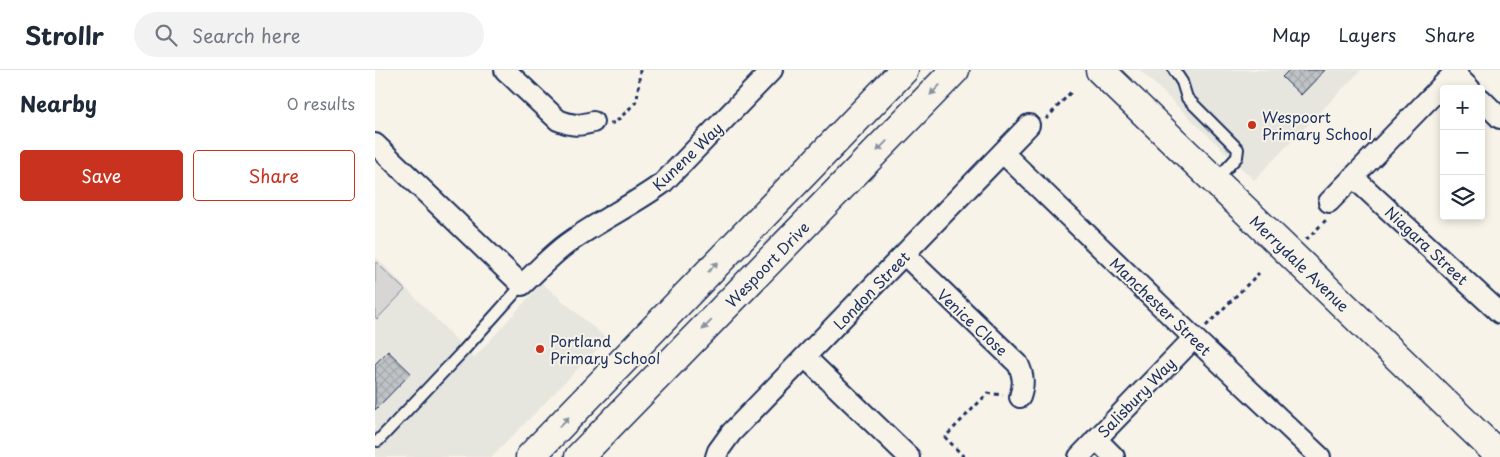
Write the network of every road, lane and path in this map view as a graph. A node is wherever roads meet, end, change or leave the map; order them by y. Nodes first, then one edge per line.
1 (505, 70) edge
2 (640, 70) edge
3 (772, 70) edge
4 (904, 70) edge
5 (955, 70) edge
6 (1100, 70) edge
7 (1174, 70) edge
8 (1455, 72) edge
9 (1466, 85) edge
10 (1071, 92) dead end
11 (1485, 103) edge
12 (1500, 118) edge
13 (593, 122) joint
14 (1029, 125) joint
15 (375, 144) edge
16 (1003, 153) junction
17 (1353, 177) junction
18 (1215, 181) junction
19 (1329, 202) joint
20 (1301, 242) dead end
21 (905, 255) junction
22 (1259, 273) dead end
23 (523, 285) junction
24 (1500, 313) edge
25 (1194, 338) junction
26 (805, 357) junction
27 (1020, 397) joint
28 (1096, 439) junction
29 (378, 441) dead end
30 (1495, 451) edge
31 (530, 457) edge
32 (579, 457) edge
33 (716, 457) edge
34 (909, 457) edge
35 (964, 457) edge
36 (1079, 457) edge
37 (1114, 457) edge
38 (1320, 457) edge

1 - 13 street
2 - 13 path
3 - 23 street, Kunene Way
31 -> 4 main road
5 -> 32 main road, Wespoort Drive
6 - 18 main road, Merrydale Avenue
7 - 18 lane
8 - 9 street
8 - 17 street
10 - 14 path
11 - 12 street
14 - 16 street, London Street
15 - 23 street
16 - 21 street, London Street
16 - 25 street, Manchester Street
17 - 19 street
17 - 24 street, Niagara Street
18 - 30 main road, Merrydale Avenue
19 - 20 path
21 - 26 street, London Street
21 - 27 street, Venice Close
22 - 25 path
23 - 29 lane, Kunene Way
25 - 28 street, Salisbury Way
25 - 38 street, Manchester Street
26 - 33 street, London Street
26 - 34 street
27 - 35 path
28 - 36 street, Salisbury Way
28 - 37 street

